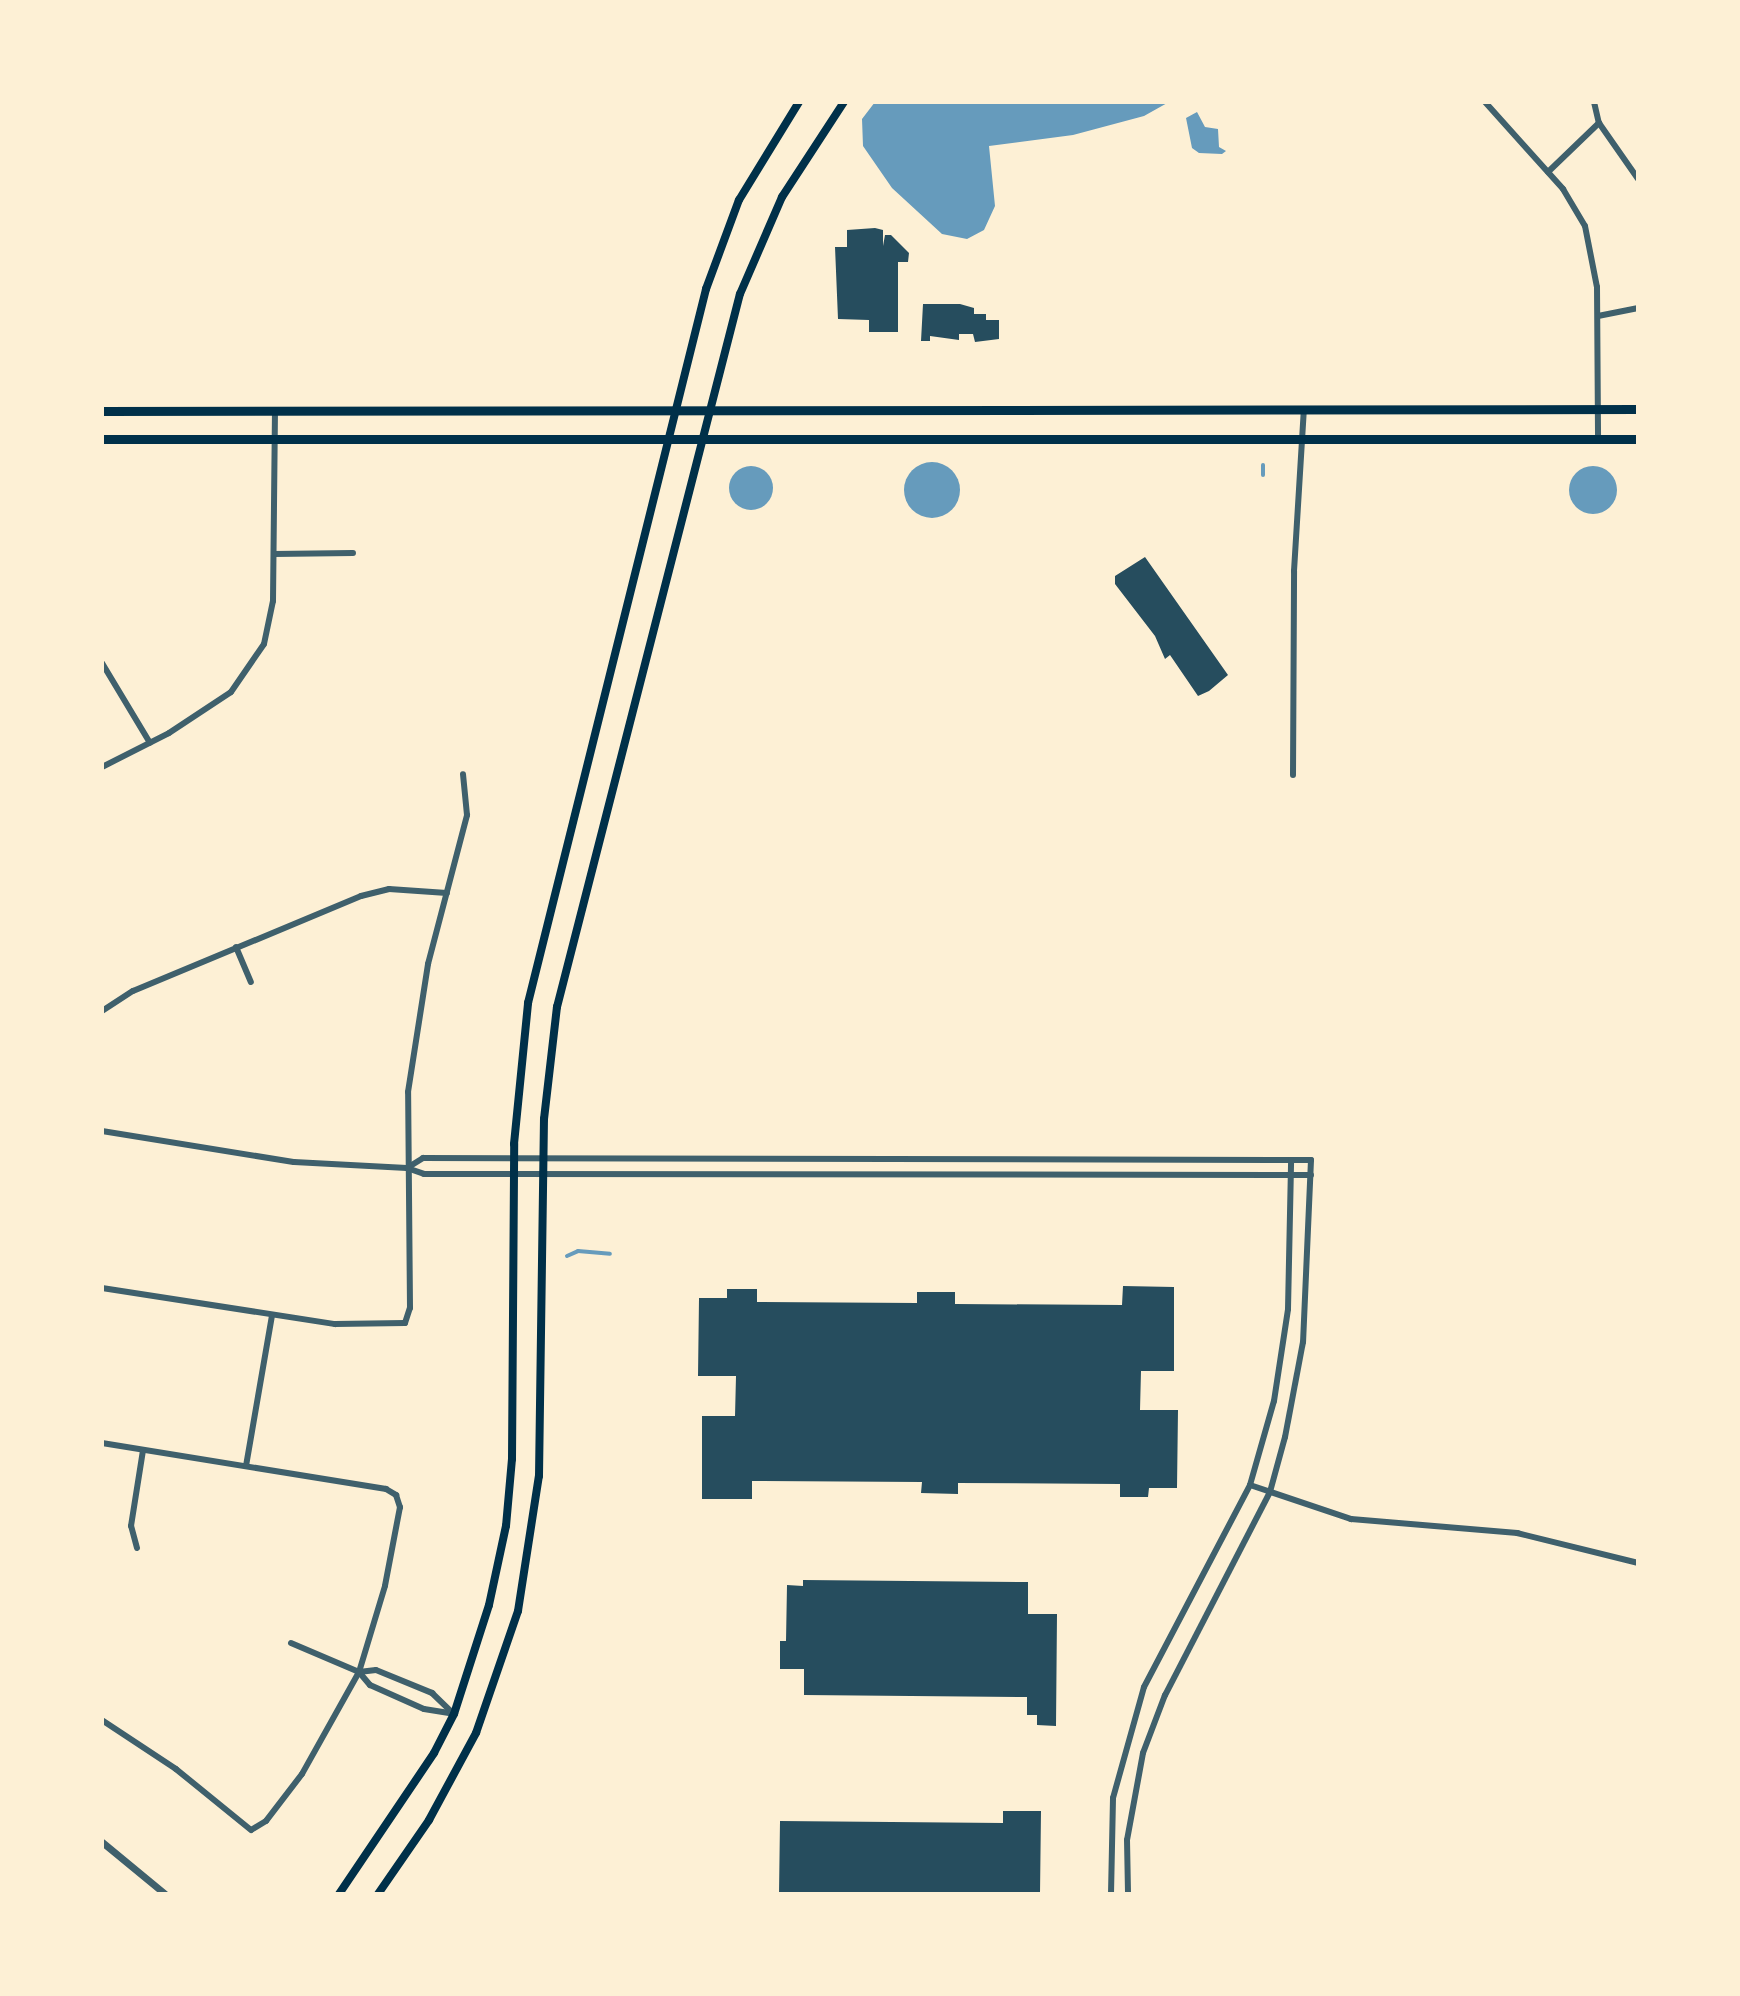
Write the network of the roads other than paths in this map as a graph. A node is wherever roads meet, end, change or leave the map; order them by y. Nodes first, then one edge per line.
1 (799, 102) edge
2 (844, 102) edge
3 (1485, 102) edge
4 (1594, 102) edge
5 (1599, 123) junction
6 (1548, 172) junction
7 (1638, 179) edge
8 (1638, 308) edge
9 (1598, 316) junction
10 (1304, 409) junction
11 (1598, 409) junction
12 (1638, 409) edge
13 (102, 411) edge
14 (275, 411) junction
15 (709, 411) junction
16 (674, 412) junction
17 (102, 439) edge
18 (275, 439) junction
19 (701, 439) junction
20 (1598, 439) junction
21 (1638, 439) edge
22 (667, 440) junction
23 (1300, 441) junction
24 (353, 553) dead end
25 (274, 554) junction
26 (102, 663) edge
27 (150, 743) junction
28 (102, 767) edge
29 (463, 774) dead end
30 (1293, 775) dead end
31 (447, 893) junction
32 (236, 947) junction
33 (251, 982) dead end
34 (102, 1011) edge
35 (102, 1131) edge
36 (514, 1159) junction
37 (543, 1159) junction
38 (958, 1160) junction
39 (1291, 1160) junction
40 (407, 1168) junction
41 (514, 1175) junction
42 (1291, 1175) junction
43 (1311, 1175) junction
44 (543, 1177) junction
45 (959, 1177) junction
46 (102, 1288) edge
47 (272, 1315) junction
48 (102, 1443) edge
49 (143, 1450) junction
50 (246, 1466) junction
51 (1250, 1485) junction
52 (1270, 1492) junction
53 (137, 1548) dead end
54 (1638, 1563) edge
55 (291, 1643) dead end
56 (359, 1672) junction
57 (454, 1714) junction
58 (102, 1720) edge
59 (102, 1842) edge
60 (165, 1894) edge
61 (339, 1894) edge
62 (378, 1894) edge
63 (1111, 1894) edge
64 (1128, 1894) edge

1 - 16 main road
2 - 15 main road
3 - 6 street
4 - 5 street
5 - 6 street
5 - 7 street
6 - 9 street
8 - 9 street
9 - 11 street
10 - 11 main road
10 - 15 main road
10 - 23 street
11 - 12 main road
11 - 20 street
13 - 14 main road
14 - 16 main road
14 - 18 street
15 - 16 main road
15 - 19 main road
16 - 22 main road
17 - 18 main road
18 - 22 main road
18 - 25 street
19 - 22 main road
19 - 23 main road
19 - 37 main road
20 - 21 main road
20 - 23 main road
22 - 36 main road
23 - 30 street
24 - 25 street
25 - 27 street
26 - 27 street
27 - 28 street
29 - 31 street
31 - 32 street
31 - 40 street
32 - 33 street
32 - 34 street
35 - 40 street
36 - 37 street
36 - 40 street
36 - 41 main road
37 - 38 street
37 - 44 main road
38 - 39 street
38 - 45 street
39 - 42 street
39 - 43 street
40 - 41 street
40 - 47 street
41 - 44 street
41 - 57 main road
42 - 43 street
42 - 45 street
42 - 51 street
43 - 52 street
44 - 45 street
44 - 62 main road
46 - 47 street
47 - 50 street
48 - 49 street
49 - 50 street
49 - 53 street
50 - 56 street
51 - 52 street
51 - 63 street
52 - 54 street
52 - 64 street
55 - 56 street
56 - 57 street
56 - 57 street
56 - 58 street
57 - 61 main road
59 - 60 street

